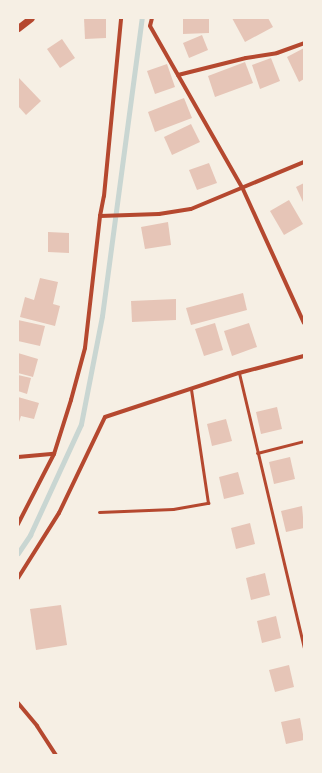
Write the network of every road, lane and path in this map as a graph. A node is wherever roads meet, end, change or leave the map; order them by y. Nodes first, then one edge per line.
1 (31, 18) edge
2 (121, 18) edge
3 (152, 18) edge
4 (18, 28) edge
5 (304, 43) edge
6 (178, 75) junction
7 (304, 162) edge
8 (242, 187) junction
9 (100, 216) junction
10 (304, 323) edge
11 (304, 356) edge
12 (239, 373) junction
13 (192, 389) junction
14 (304, 441) edge
15 (257, 453) junction
16 (54, 454) junction
17 (18, 457) edge
18 (99, 512) dead end
19 (18, 524) edge
20 (18, 578) edge
21 (304, 649) edge
22 (18, 703) edge
23 (56, 755) edge

1 - 4 street
2 - 9 street
3 - 6 street
5 - 6 street
6 - 8 street
7 - 8 street
8 - 9 street
8 - 10 street
9 - 16 street
11 - 12 street
12 - 13 street
12 - 15 lane
13 - 18 lane
13 - 20 street
14 - 15 lane
15 - 21 lane
16 - 17 street
16 - 19 street
22 - 23 street

